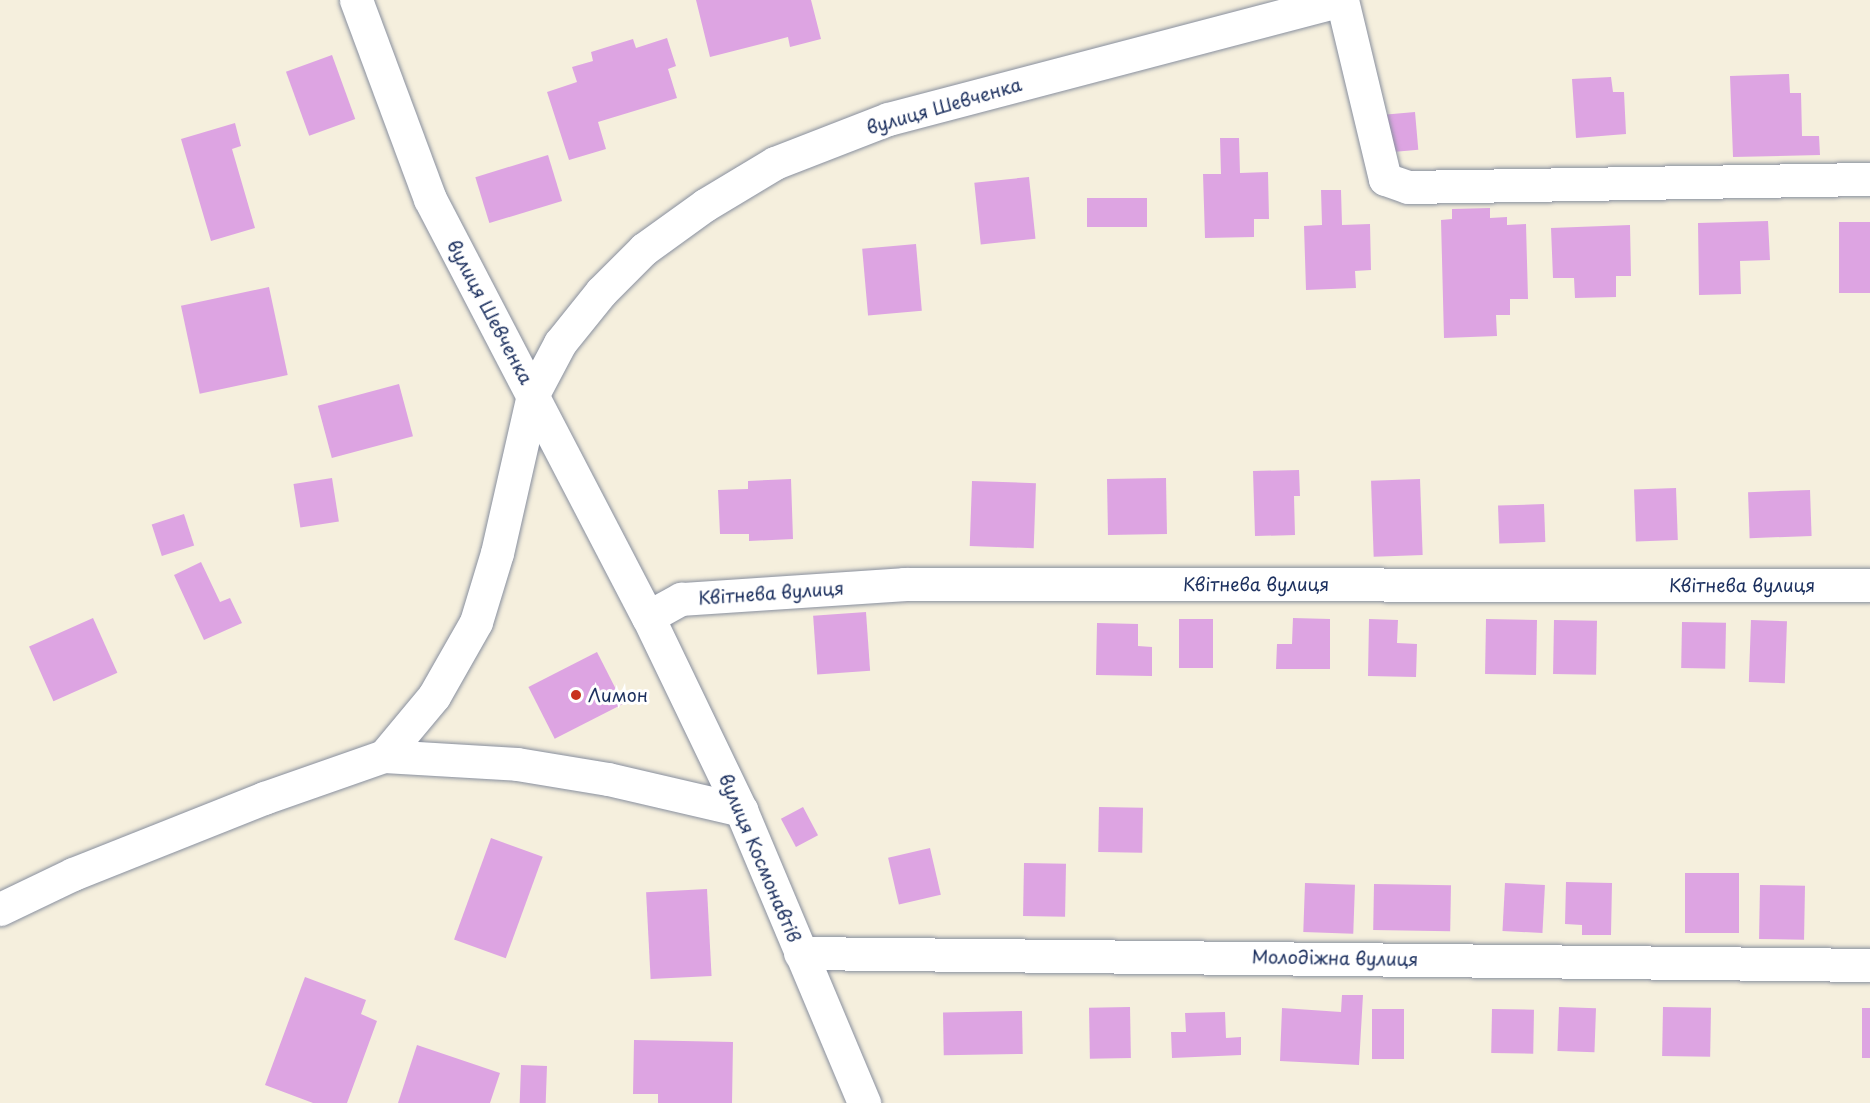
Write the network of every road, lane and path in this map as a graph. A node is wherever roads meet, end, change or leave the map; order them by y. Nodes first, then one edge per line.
1 (356, 0) edge
2 (1342, 0) edge
3 (1870, 179) edge
4 (533, 394) junction
5 (1870, 585) edge
6 (648, 617) junction
7 (384, 756) junction
8 (741, 810) junction
9 (0, 909) edge
10 (800, 953) junction
11 (1870, 965) edge
12 (864, 1103) edge

1 - 4 street, вулиця Шевченка
2 - 3 street
2 - 4 street, вулиця Шевченка
4 - 6 street, вулиця Космонавтів
4 - 7 street
5 - 6 street, Квітнева вулиця
6 - 8 street, вулиця Космонавтів
7 - 8 street
7 - 9 street
8 - 10 street, вулиця Космонавтів
10 - 11 street, Молодіжна вулиця
10 - 12 street, вулиця Космонавтів

